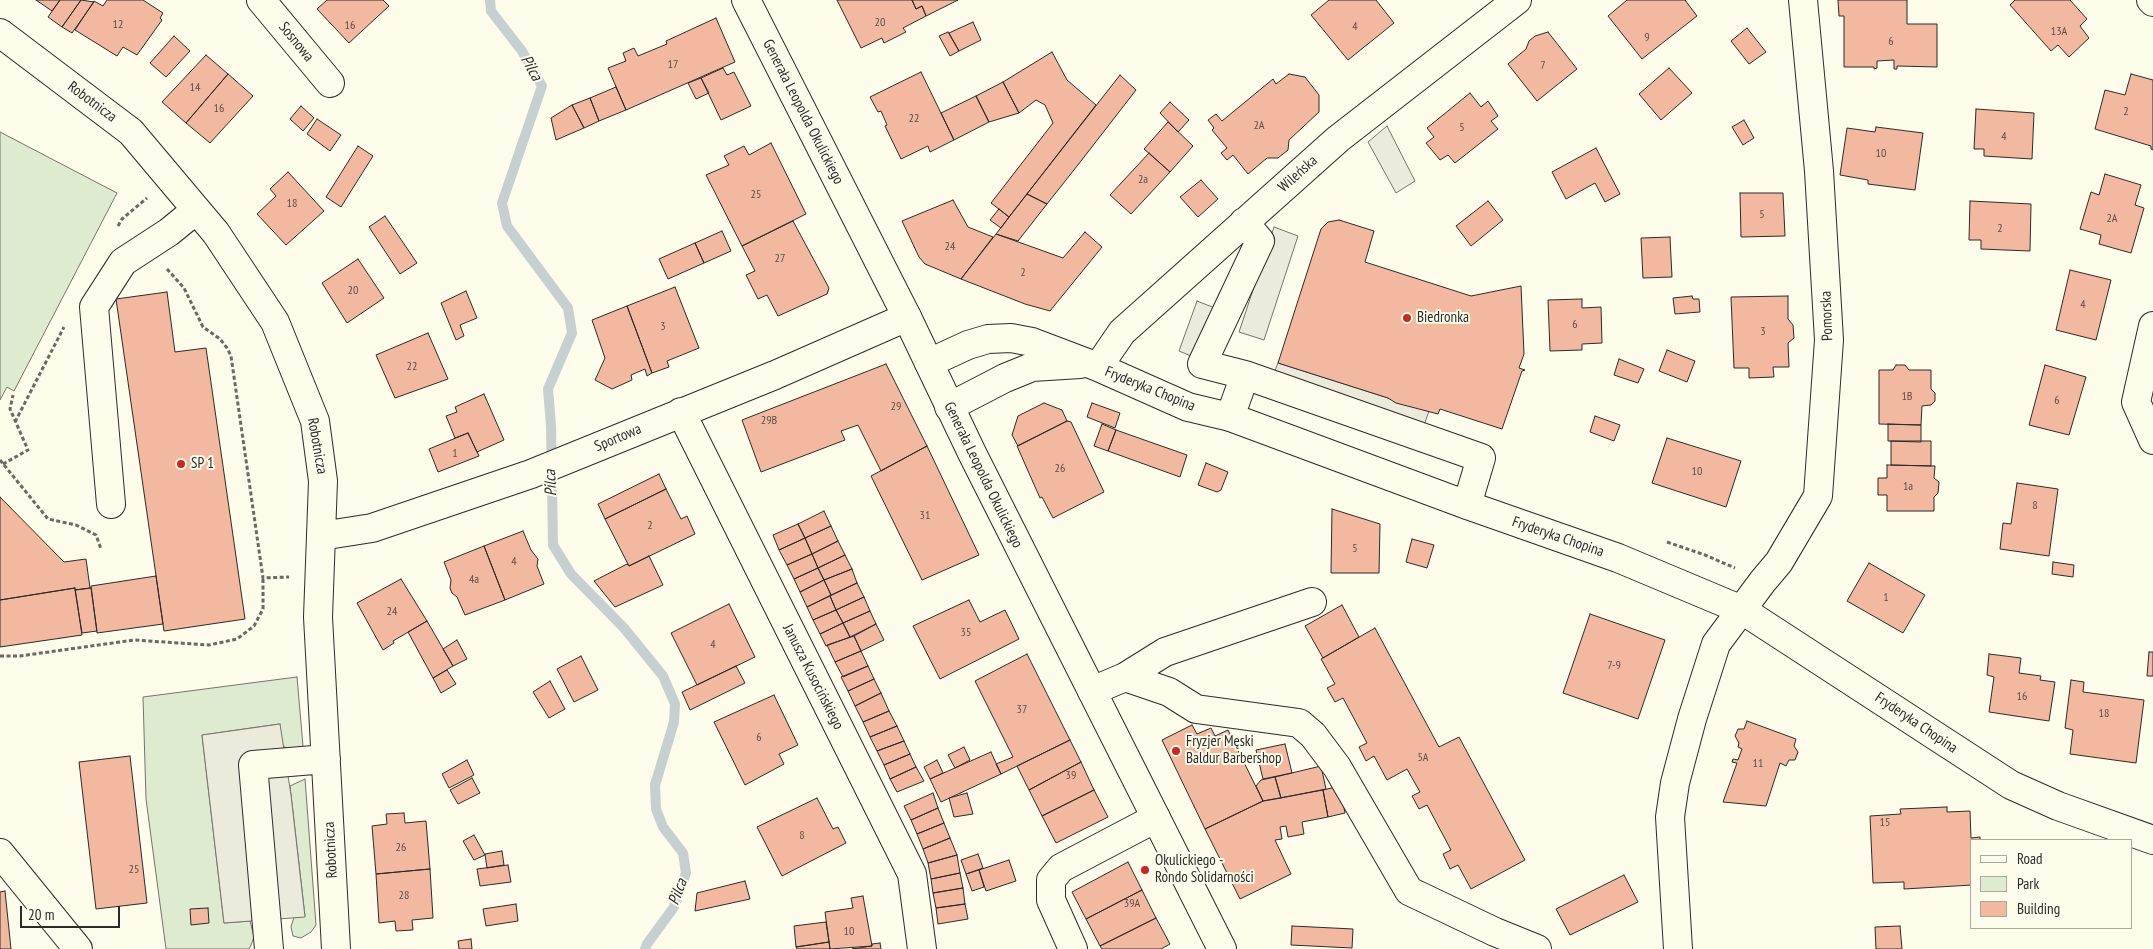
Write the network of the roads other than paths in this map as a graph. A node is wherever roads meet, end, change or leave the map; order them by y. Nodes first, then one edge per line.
1 (261, 0) edge
2 (746, 0) edge
3 (1517, 0) edge
4 (1803, 0) edge
5 (0, 33) edge
6 (330, 84) dead end
7 (196, 210) junction
8 (1244, 222) junction
9 (907, 318) junction
10 (2153, 326) edge
11 (929, 363) junction
12 (1092, 366) junction
13 (1246, 375) junction
14 (949, 407) junction
15 (681, 412) junction
16 (1230, 417) junction
17 (2153, 440) edge
18 (111, 504) dead end
19 (1467, 505) junction
20 (321, 536) junction
21 (1312, 602) dead end
22 (1742, 610) junction
23 (1125, 676) junction
24 (1092, 692) junction
25 (326, 759) junction
26 (1156, 818) junction
27 (2153, 840) edge
28 (0, 853) edge
29 (78, 949) edge
30 (268, 949) edge
31 (336, 949) edge
32 (922, 949) edge
33 (1073, 949) edge
34 (1222, 949) edge
35 (1537, 949) edge
36 (1678, 949) edge

1 - 6 street, Sosnowa
2 - 9 street, Generała Leopolda Okulickiego
3 - 8 street, Wileńska
4 - 22 street, Pomorska
5 - 7 street, Robotnicza
7 - 18 street
7 - 20 street, Robotnicza
8 - 12 street, Wileńska
8 - 13 street
9 - 11 street, Generała Leopolda Okulickiego
9 - 15 street, Sportowa
10 - 17 street
11 - 12 street, Fryderyka Chopina
11 - 14 street, Generała Leopolda Okulickiego
12 - 14 street
12 - 16 street, Fryderyka Chopina
13 - 16 street
13 - 19 street
14 - 24 street, Generała Leopolda Okulickiego
15 - 20 street, Sportowa
15 - 32 street, Janusza Kusocińskiego
16 - 19 street, Fryderyka Chopina
19 - 22 street, Fryderyka Chopina
20 - 25 street, Robotnicza
21 - 23 street
22 - 27 street, Fryderyka Chopina
22 - 36 street, Pomorska
23 - 24 street
23 - 35 street
24 - 26 street, Generała Leopolda Okulickiego
25 - 30 street
25 - 31 street, Robotnicza
26 - 33 street
26 - 34 street, Generała Leopolda Okulickiego
28 - 29 street

